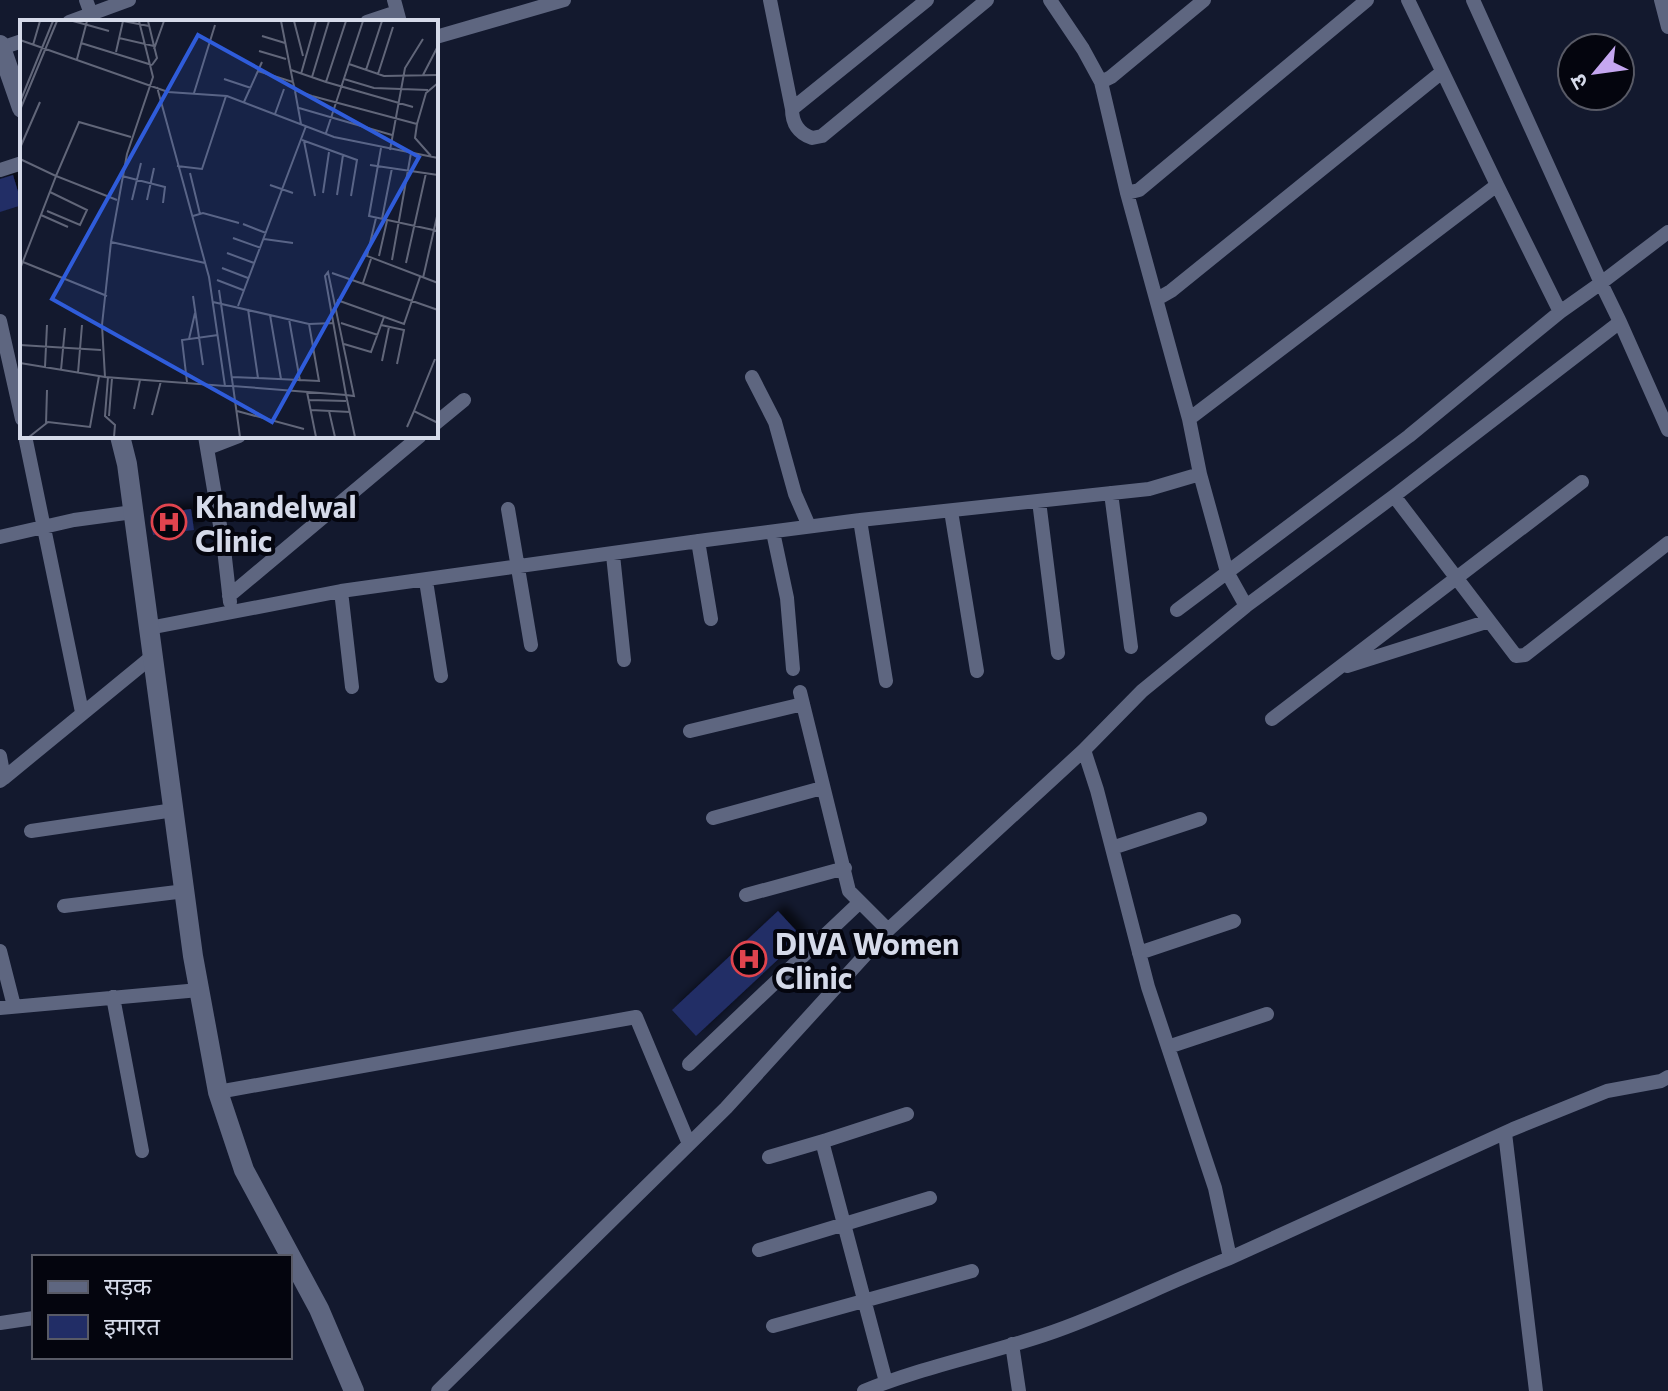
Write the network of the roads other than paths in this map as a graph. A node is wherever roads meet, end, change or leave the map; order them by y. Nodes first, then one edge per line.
1 (129, 0) edge
2 (564, 0) edge
3 (770, 0) edge
4 (904, 0) edge
5 (927, 0) edge
6 (987, 0) edge
7 (1050, 0) edge
8 (1204, 0) edge
9 (1367, 0) edge
10 (1408, 0) edge
11 (1473, 0) edge
12 (397, 11) edge
13 (90, 12) edge
14 (907, 17) junction
15 (372, 20) edge
16 (438, 36) edge
17 (20, 42) edge
18 (0, 47) edge
19 (1442, 72) junction
20 (1101, 82) junction
21 (20, 102) edge
22 (792, 109) junction
23 (20, 164) edge
24 (0, 170) edge
25 (1497, 185) junction
26 (1127, 193) junction
27 (1668, 232) edge
28 (1601, 283) junction
29 (1157, 299) junction
30 (1560, 312) junction
31 (0, 321) edge
32 (1620, 322) junction
33 (752, 377) dead end
34 (464, 400) dead end
35 (20, 410) edge
36 (1189, 419) junction
37 (438, 421) edge
38 (1668, 430) edge
39 (25, 438) edge
40 (120, 438) edge
41 (228, 438) edge
42 (418, 438) edge
43 (206, 442) edge
44 (1200, 474) junction
45 (1582, 482) dead end
46 (1111, 493) junction
47 (1394, 496) junction
48 (1039, 501) junction
49 (508, 509) dead end
50 (951, 511) junction
51 (133, 512) junction
52 (860, 520) junction
53 (44, 526) junction
54 (809, 526) junction
55 (773, 532) junction
56 (0, 537) edge
57 (698, 541) junction
58 (1668, 543) edge
59 (613, 555) junction
60 (518, 568) junction
61 (1227, 572) junction
62 (1456, 578) junction
63 (426, 581) junction
64 (341, 591) junction
65 (230, 603) junction
66 (1246, 606) junction
67 (1177, 610) dead end
68 (711, 619) dead end
69 (1489, 621) junction
70 (149, 628) junction
71 (531, 645) dead end
72 (1131, 647) dead end
73 (1058, 653) dead end
74 (154, 655) junction
75 (624, 660) dead end
76 (1339, 668) junction
77 (793, 669) dead end
78 (977, 671) dead end
79 (441, 676) dead end
80 (886, 681) dead end
81 (352, 687) dead end
82 (82, 712) junction
83 (1272, 719) dead end
84 (690, 731) dead end
85 (1084, 750) junction
86 (0, 756) edge
87 (2, 779) edge
88 (822, 788) junction
89 (174, 810) junction
90 (713, 818) dead end
91 (1200, 819) dead end
92 (31, 831) dead end
93 (1112, 848) junction
94 (845, 868) junction
95 (185, 891) junction
96 (746, 895) dead end
97 (860, 902) junction
98 (64, 906) dead end
99 (1234, 921) dead end
100 (888, 930) junction
101 (0, 951) edge
102 (1139, 953) junction
103 (199, 990) junction
104 (113, 997) junction
105 (7, 1007) edge
106 (1267, 1014) dead end
107 (1168, 1047) junction
108 (689, 1064) dead end
109 (1668, 1077) edge
110 (218, 1092) junction
111 (907, 1114) dead end
112 (1505, 1133) junction
113 (827, 1140) junction
114 (689, 1144) junction
115 (142, 1151) dead end
116 (769, 1157) dead end
117 (930, 1198) dead end
118 (844, 1222) junction
119 (759, 1250) dead end
120 (288, 1255) edge
121 (1230, 1258) junction
122 (292, 1261) edge
123 (972, 1271) dead end
124 (865, 1303) junction
125 (32, 1318) edge
126 (0, 1323) edge
127 (773, 1326) dead end
128 (1012, 1344) junction
129 (886, 1382) junction
130 (354, 1391) edge
131 (438, 1391) edge
132 (864, 1391) edge
133 (1019, 1391) edge
134 (1536, 1391) edge

1 - 13 street
2 - 16 street
3 - 22 street
4 - 14 street
5 - 14 street
6 - 22 street
7 - 20 street
8 - 20 street
9 - 26 street
10 - 19 street
11 - 28 street
12 - 15 street
14 - 22 street
17 - 18 street
18 - 21 street
19 - 25 street
19 - 29 street
20 - 26 street
23 - 24 street
25 - 30 street
25 - 36 street
26 - 29 street
27 - 28 street
28 - 30 street
28 - 32 street
29 - 36 street
30 - 61 street
31 - 35 street
32 - 38 street
32 - 47 street
33 - 54 street
34 - 37 street
36 - 44 street
39 - 53 street
40 - 51 street
41 - 43 street
42 - 65 street
43 - 65 street
44 - 46 street
44 - 61 street
45 - 62 street
46 - 48 street
46 - 72 street
47 - 62 street
47 - 66 street
48 - 50 street
48 - 73 street
49 - 60 street
50 - 52 street
50 - 78 street
51 - 53 street
51 - 70 street
52 - 54 street
52 - 80 street
53 - 56 street
53 - 82 street
54 - 55 street
55 - 57 street
55 - 77 street
57 - 59 street
57 - 68 street
58 - 69 street
59 - 60 street
59 - 75 street
60 - 63 street
60 - 71 street
61 - 66 street
61 - 67 street
62 - 69 street
62 - 76 street
63 - 64 street
63 - 79 street
64 - 65 street
64 - 81 street
65 - 70 street
66 - 85 street
69 - 76 street
70 - 74 street
74 - 82 street
74 - 89 street
76 - 83 street
82 - 87 street
84 - 88 street
85 - 93 street
85 - 100 street
86 - 87 street
88 - 90 street
88 - 94 street
89 - 92 street
89 - 95 street
91 - 93 street
93 - 102 street
94 - 96 street
94 - 97 street
95 - 98 street
95 - 103 street
97 - 100 street
97 - 108 street
99 - 102 street
100 - 114 street
101 - 105 street
102 - 107 street
103 - 104 street
103 - 110 street
104 - 105 street
104 - 115 street
106 - 107 street
107 - 121 street
109 - 112 street
110 - 114 street
110 - 120 street
111 - 113 street
112 - 121 street
112 - 134 street
113 - 116 street
113 - 118 street
114 - 131 street
117 - 118 street
118 - 119 street
118 - 124 street
121 - 128 street
122 - 130 street
123 - 124 street
124 - 127 street
124 - 129 street
125 - 126 street
128 - 129 street
128 - 133 street
129 - 132 street

